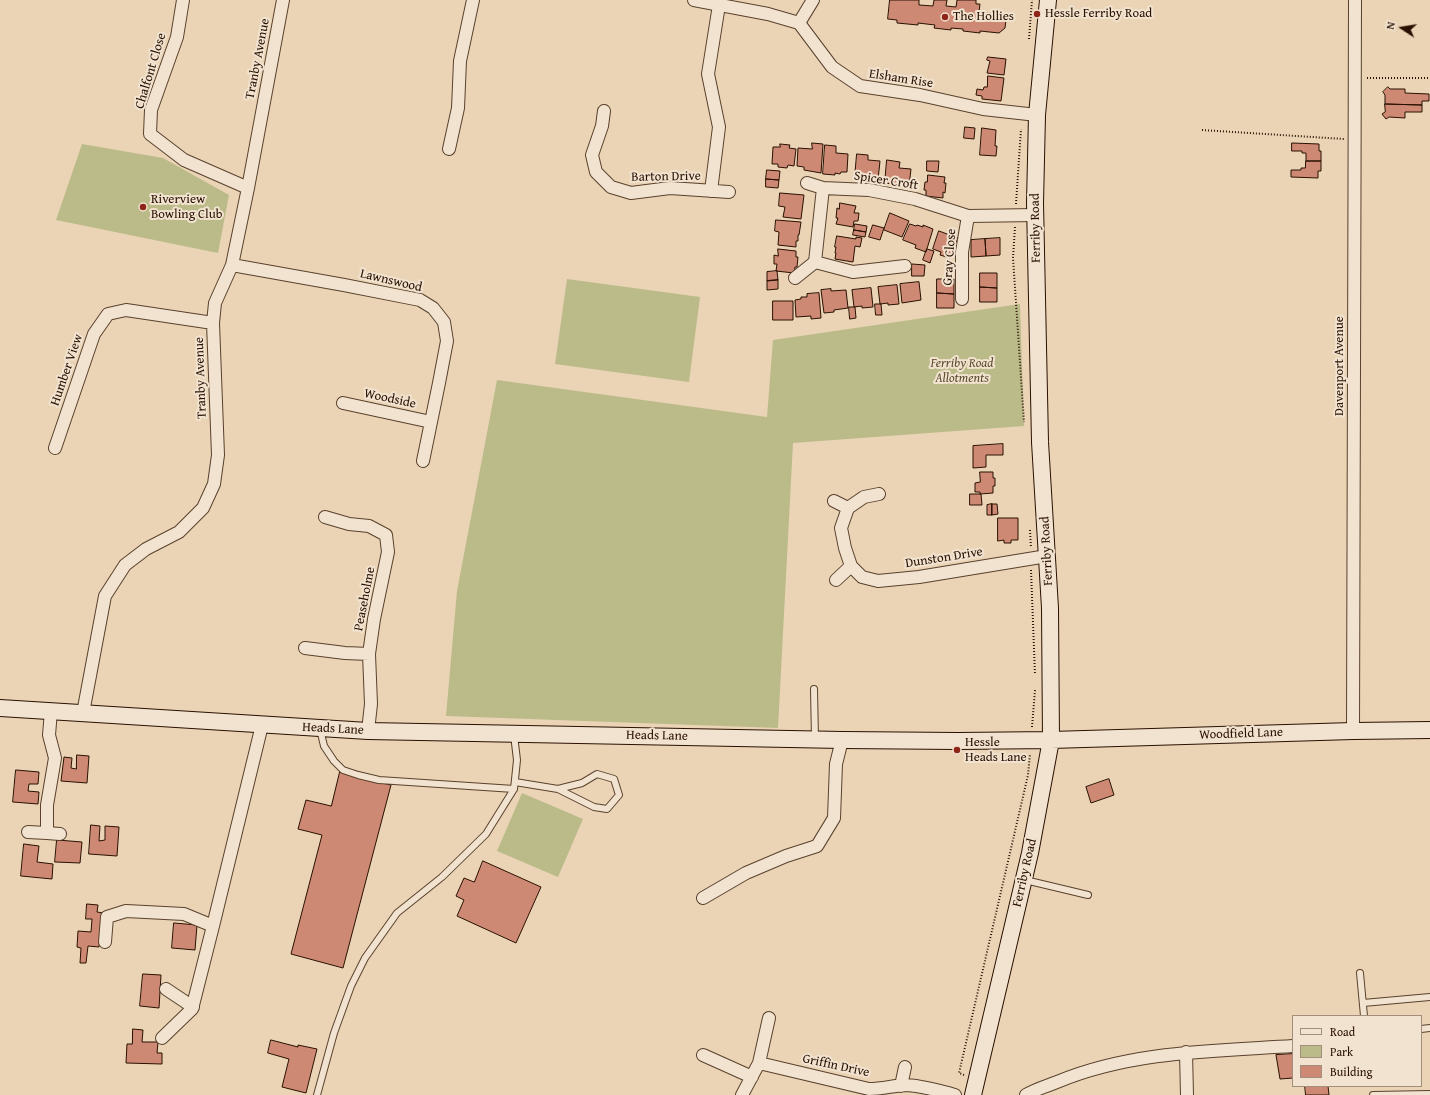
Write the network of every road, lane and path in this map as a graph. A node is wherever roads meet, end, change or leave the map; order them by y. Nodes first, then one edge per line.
1 (183, 0) edge
2 (283, 0) edge
3 (473, 0) edge
4 (694, 0) edge
5 (813, 0) edge
6 (1048, 0) edge
7 (1355, 0) edge
8 (718, 5) junction
9 (799, 23) junction
10 (1355, 78) junction
11 (1430, 78) edge
12 (604, 110) dead end
13 (1037, 115) junction
14 (1202, 130) dead end
15 (1355, 140) junction
16 (450, 149) dead end
17 (807, 183) dead end
18 (248, 188) junction
19 (823, 188) junction
20 (711, 191) junction
21 (728, 192) dead end
22 (1036, 215) junction
23 (968, 216) junction
24 (815, 262) junction
25 (232, 265) junction
26 (905, 266) dead end
27 (796, 278) dead end
28 (962, 299) dead end
29 (213, 323) junction
30 (343, 403) dead end
31 (431, 422) junction
32 (55, 448) dead end
33 (423, 461) dead end
34 (879, 494) dead end
35 (834, 501) dead end
36 (848, 508) junction
37 (325, 517) dead end
38 (1047, 556) junction
39 (851, 566) junction
40 (836, 580) dead end
41 (305, 648) dead end
42 (369, 654) junction
43 (814, 689) dead end
44 (0, 708) edge
45 (51, 711) junction
46 (83, 713) junction
47 (262, 725) junction
48 (320, 728) junction
49 (1430, 730) edge
50 (368, 731) junction
51 (1353, 731) junction
52 (514, 733) junction
53 (815, 739) junction
54 (842, 740) junction
55 (1051, 740) junction
56 (514, 786) junction
57 (558, 789) junction
58 (28, 832) dead end
59 (47, 833) junction
60 (60, 834) dead end
61 (1024, 879) junction
62 (1088, 895) dead end
63 (703, 898) dead end
64 (213, 926) junction
65 (105, 942) dead end
66 (1360, 973) dead end
67 (166, 989) dead end
68 (1430, 997) edge
69 (1363, 1003) junction
70 (193, 1007) junction
71 (1364, 1015) edge
72 (768, 1018) dead end
73 (162, 1038) dead end
74 (1292, 1046) edge
75 (1186, 1052) junction
76 (703, 1055) dead end
77 (759, 1064) junction
78 (905, 1068) dead end
79 (752, 1077) junction
80 (904, 1089) edge
81 (1430, 1094) edge
82 (317, 1095) edge
83 (742, 1095) edge
84 (955, 1095) edge
85 (972, 1095) edge
86 (1026, 1095) edge
87 (1187, 1095) edge
88 (1373, 1095) edge

1 - 18 street, Chalfont Close
2 - 18 street, Tranby Avenue
3 - 16 street
4 - 8 street
5 - 9 street
6 - 13 street, Ferriby Road
7 - 10 street, Davenport Avenue
8 - 9 street
8 - 20 street, Barton Drive
9 - 13 street, Elsham Rise
10 - 11 path
10 - 15 street, Davenport Avenue
12 - 20 street, Barton Drive
13 - 22 street, Ferriby Road
14 - 15 path
15 - 51 street, Davenport Avenue
17 - 19 street, Spicer Croft
18 - 25 street, Tranby Avenue
19 - 23 street, Spicer Croft
19 - 24 street
20 - 21 street, Barton Drive
22 - 23 street, Spicer Croft
22 - 38 street, Ferriby Road
23 - 28 street, Gray Close
24 - 26 street
24 - 27 street
25 - 29 street, Tranby Avenue
25 - 31 street, Lawnswood
29 - 32 street, Humber View
29 - 46 street, Tranby Avenue
30 - 31 street, Woodside
31 - 33 street, Lawnswood
34 - 36 street
35 - 36 street
36 - 39 street
37 - 42 street, Peaseholme
38 - 39 street, Dunston Drive
38 - 55 street, Ferriby Road
39 - 40 street
41 - 42 street
42 - 50 street, Peaseholme
43 - 53 lane
44 - 45 street, Heads Lane
45 - 46 street, Heads Lane
45 - 59 street
46 - 47 street, Heads Lane
47 - 48 street, Heads Lane
47 - 64 street
48 - 50 street, Heads Lane
48 - 56 lane
49 - 51 street, Woodfield Lane
50 - 52 street, Heads Lane
51 - 55 street, Woodfield Lane
52 - 53 street, Heads Lane
52 - 56 lane
53 - 54 street, Heads Lane
54 - 55 street, Heads Lane
54 - 63 street
55 - 61 street, Ferriby Road
56 - 57 lane
56 - 82 lane
57 - 57 lane
58 - 59 street
59 - 60 street
61 - 62 lane
61 - 85 street, Ferriby Road
64 - 65 street
64 - 70 street
66 - 69 lane
67 - 70 street
68 - 69 lane
69 - 71 lane
70 - 73 street
72 - 77 street
74 - 75 street
75 - 86 street
75 - 87 street
76 - 79 street
77 - 79 street
77 - 80 street, Griffin Drive
78 - 80 street
79 - 83 street
80 - 84 street, Griffin Drive
81 - 88 lane

